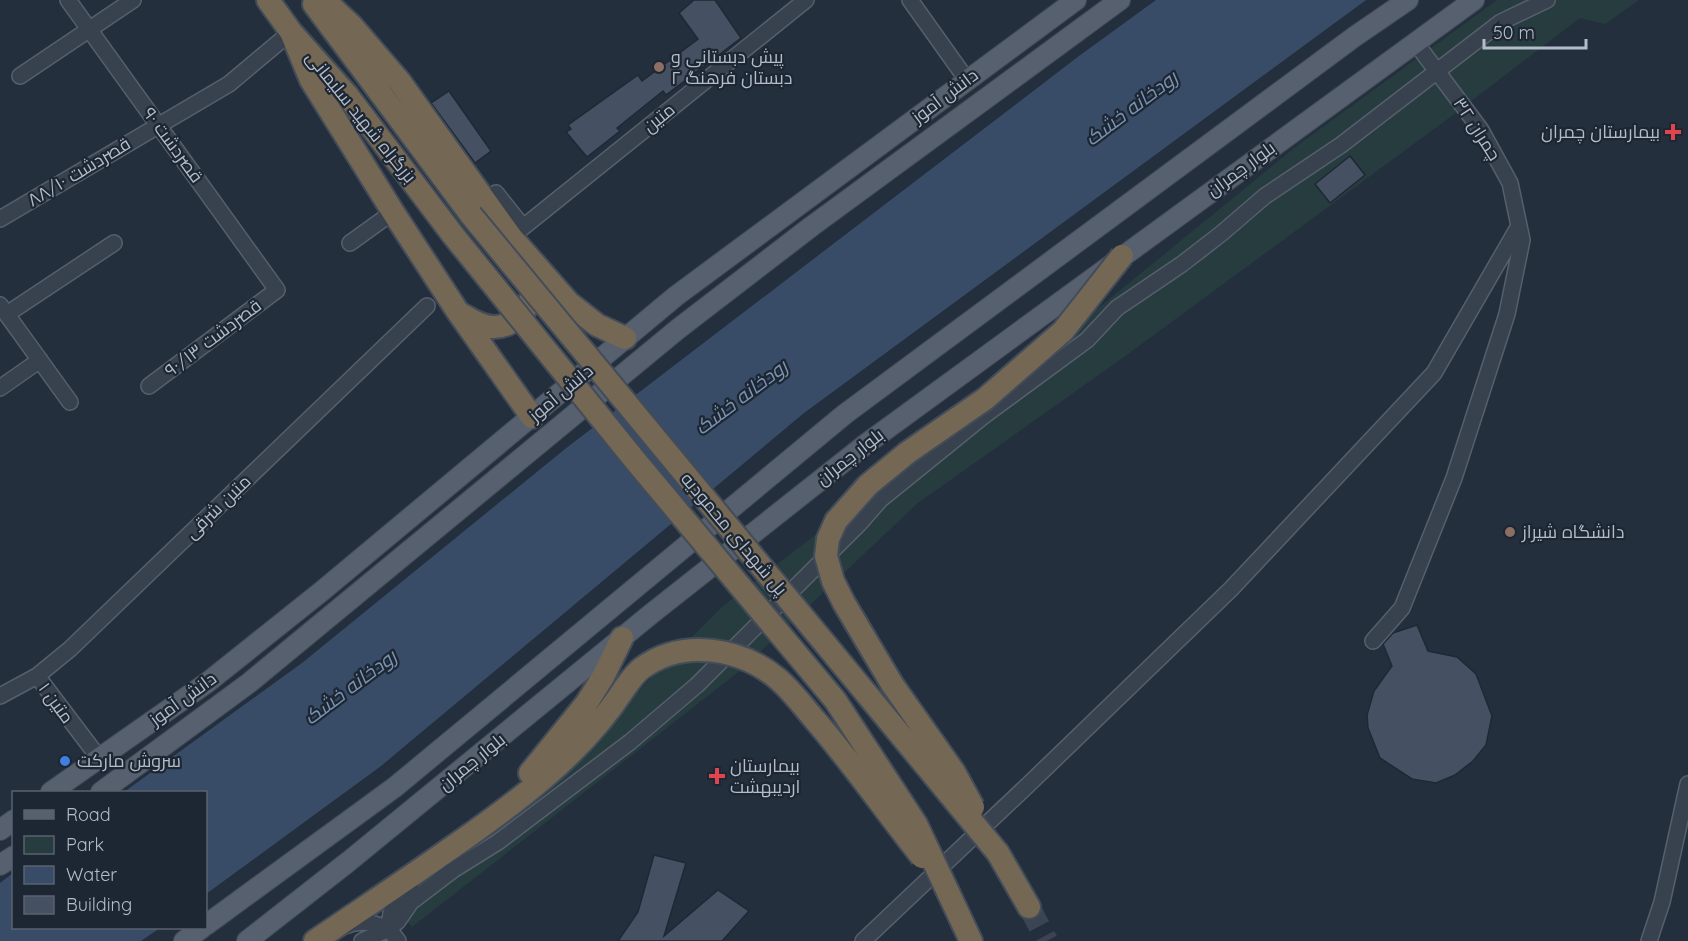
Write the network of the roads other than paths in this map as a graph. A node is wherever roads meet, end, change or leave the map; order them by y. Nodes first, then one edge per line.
1 (68, 0) edge
2 (134, 0) edge
3 (268, 0) edge
4 (310, 0) edge
5 (324, 0) edge
6 (806, 0) edge
7 (910, 0) edge
8 (1076, 0) edge
9 (1120, 0) edge
10 (1408, 0) edge
11 (1474, 0) edge
12 (1547, 0) edge
13 (89, 29) junction
14 (291, 32) junction
15 (1415, 42) junction
16 (1438, 72) junction
17 (20, 76) dead end
18 (967, 80) junction
19 (159, 125) junction
20 (496, 193) dead end
21 (393, 212) junction
22 (471, 215) joint
23 (0, 219) edge
24 (1519, 226) junction
25 (453, 235) joint
26 (519, 239) junction
27 (114, 243) dead end
28 (350, 243) dead end
29 (1122, 256) junction
30 (278, 290) joint
31 (427, 306) dead end
32 (3, 310) edge
33 (458, 312) junction
34 (625, 338) junction
35 (40, 360) junction
36 (149, 387) dead end
37 (0, 388) edge
38 (70, 402) dead end
39 (532, 417) junction
40 (622, 638) junction
41 (1373, 641) dead end
42 (37, 676) junction
43 (0, 696) edge
44 (99, 758) junction
45 (1688, 784) edge
46 (52, 791) edge
47 (102, 791) edge
48 (497, 815) junction
49 (470, 836) junction
50 (998, 853) junction
51 (948, 892) junction
52 (1029, 907) tunnel mouth
53 (207, 924) edge
54 (200, 929) edge
55 (394, 935) edge
56 (184, 941) edge
57 (247, 941) edge
58 (317, 941) edge
59 (362, 941) edge
60 (863, 941) edge
61 (971, 941) edge
62 (1649, 941) edge

1 - 13 street, ۹۰ قصردشت
2 - 13 street
3 - 14 highway, بزرگراه شهید سلیمانی
4 - 22 highway, بزرگراه شهید سلیمانی
5 - 26 highway
6 - 26 street, متین
7 - 18 street
8 - 18 main road, دانش آموز
9 - 47 main road, دانش آموز
10 - 53 main road, بلوار چمران
11 - 15 main road, بلوار چمران
12 - 16 street
13 - 17 street
13 - 19 street, ۹۰ قصردشت
14 - 19 street, ۸۸/۱۰ قصردشت
14 - 21 highway
14 - 25 highway, بزرگراه شهید سلیمانی
15 - 16 street, ۳۲ چمران
15 - 29 main road, بلوار چمران
16 - 24 street, ۳۲ چمران
16 - 55 street
18 - 34 main road, دانش آموز
19 - 23 street, ۸۸/۱۰ قصردشت
19 - 30 street, ۹۰ قصردشت
20 - 26 street
21 - 28 street
21 - 33 highway
22 - 50 highway, پل شهدای محمودیه, bridge
24 - 41 street, ۳۲ چمران
24 - 60 street
25 - 51 highway, پل شهدای محمودیه, bridge
26 - 33 highway
26 - 34 highway
27 - 32 street
29 - 40 main road, بلوار چمران
29 - 50 highway, bridge
30 - 36 street, ۹۰/۱۳ قصردشت
31 - 42 street, متین شرقی
32 - 35 street
33 - 39 highway
34 - 39 main road, دانش آموز
35 - 37 street
35 - 38 street
39 - 44 main road, دانش آموز
40 - 48 highway
40 - 57 main road, بلوار چمران
42 - 43 street, متین شرقی
42 - 44 street, متین ۱
44 - 46 main road, دانش آموز
45 - 62 street
48 - 49 highway
48 - 51 highway, bridge
49 - 55 street
49 - 58 highway
50 - 52 highway
51 - 61 highway
54 - 56 main road, بلوار چمران
55 - 58 street
55 - 59 street

